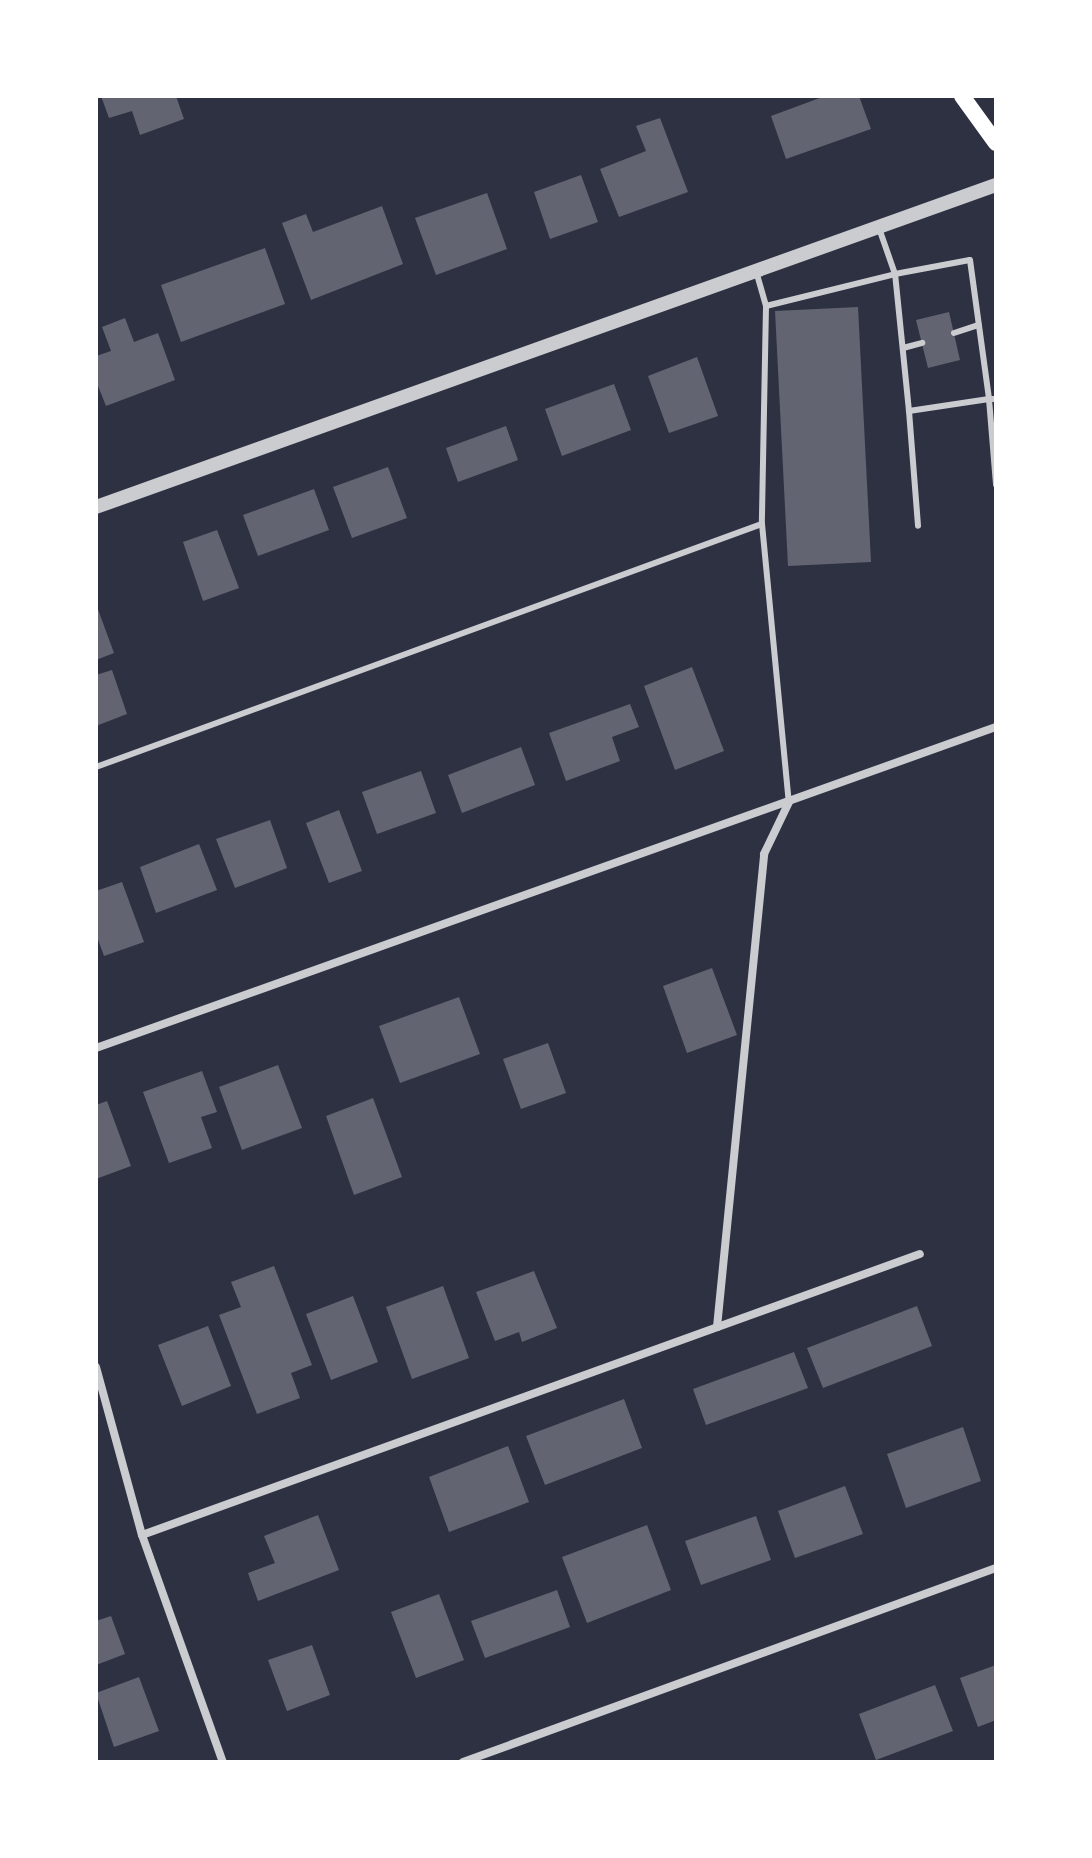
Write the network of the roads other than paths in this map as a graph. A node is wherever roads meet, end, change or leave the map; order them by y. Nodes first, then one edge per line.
1 (962, 96) edge
2 (996, 143) edge
3 (996, 185) edge
4 (879, 228) junction
5 (756, 271) junction
6 (895, 274) junction
7 (766, 306) junction
8 (979, 325) junction
9 (954, 333) dead end
10 (922, 343) dead end
11 (903, 348) junction
12 (992, 399) edge
13 (909, 411) junction
14 (996, 485) edge
15 (96, 507) edge
16 (762, 524) junction
17 (918, 526) dead end
18 (996, 727) edge
19 (96, 767) edge
20 (789, 802) junction
21 (96, 1048) edge
22 (920, 1254) dead end
23 (717, 1327) junction
24 (96, 1367) edge
25 (142, 1535) junction
26 (996, 1568) edge
27 (223, 1762) edge
28 (463, 1762) edge

1 - 2 main road
3 - 4 street
4 - 5 street
4 - 6 lane
5 - 7 lane
5 - 15 street
6 - 7 lane
6 - 8 lane
6 - 11 lane
7 - 16 lane
8 - 9 lane
8 - 12 lane
10 - 11 lane
11 - 13 lane
12 - 13 lane
12 - 14 lane
13 - 17 lane
16 - 19 lane
16 - 20 lane
18 - 20 street
20 - 21 street
20 - 23 street
22 - 23 street
23 - 25 street
24 - 25 street
25 - 27 street
26 - 28 street

